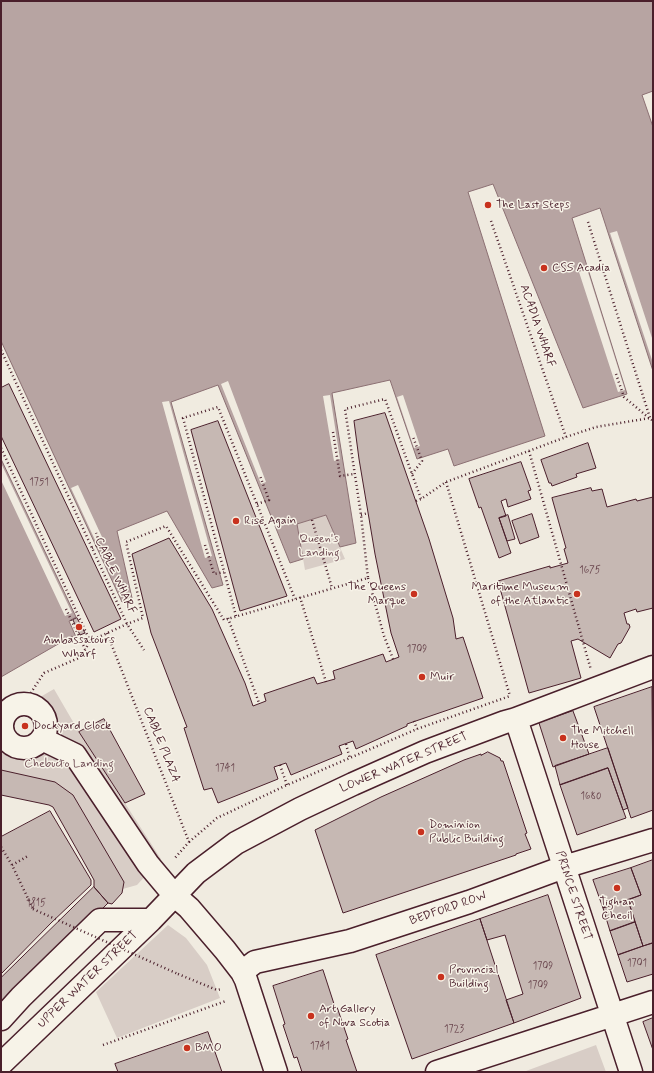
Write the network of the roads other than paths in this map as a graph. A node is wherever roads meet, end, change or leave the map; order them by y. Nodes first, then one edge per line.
1 (653, 667) edge
2 (516, 719) junction
3 (1, 725) edge
4 (42, 739) junction
5 (653, 840) edge
6 (564, 868) junction
7 (174, 895) junction
8 (151, 920) junction
9 (242, 972) junction
10 (653, 1002) edge
11 (612, 1016) junction
12 (1, 1019) edge
13 (1, 1064) edge
14 (276, 1072) edge
15 (437, 1072) edge
16 (631, 1072) edge

1 - 2 street, LOWER WATER STREET
2 - 6 street, PRINCE STREET
2 - 7 street, LOWER WATER STREET
3 - 4 street
3 - 4 street
4 - 7 street
5 - 6 street, BEDFORD ROW
6 - 9 street, BEDFORD ROW
6 - 11 street, PRINCE STREET
7 - 8 street, UPPER WATER STREET
7 - 9 street
8 - 12 street
8 - 13 street, UPPER WATER STREET
9 - 14 street
10 - 11 street
11 - 15 street
11 - 16 street, PRINCE STREET

